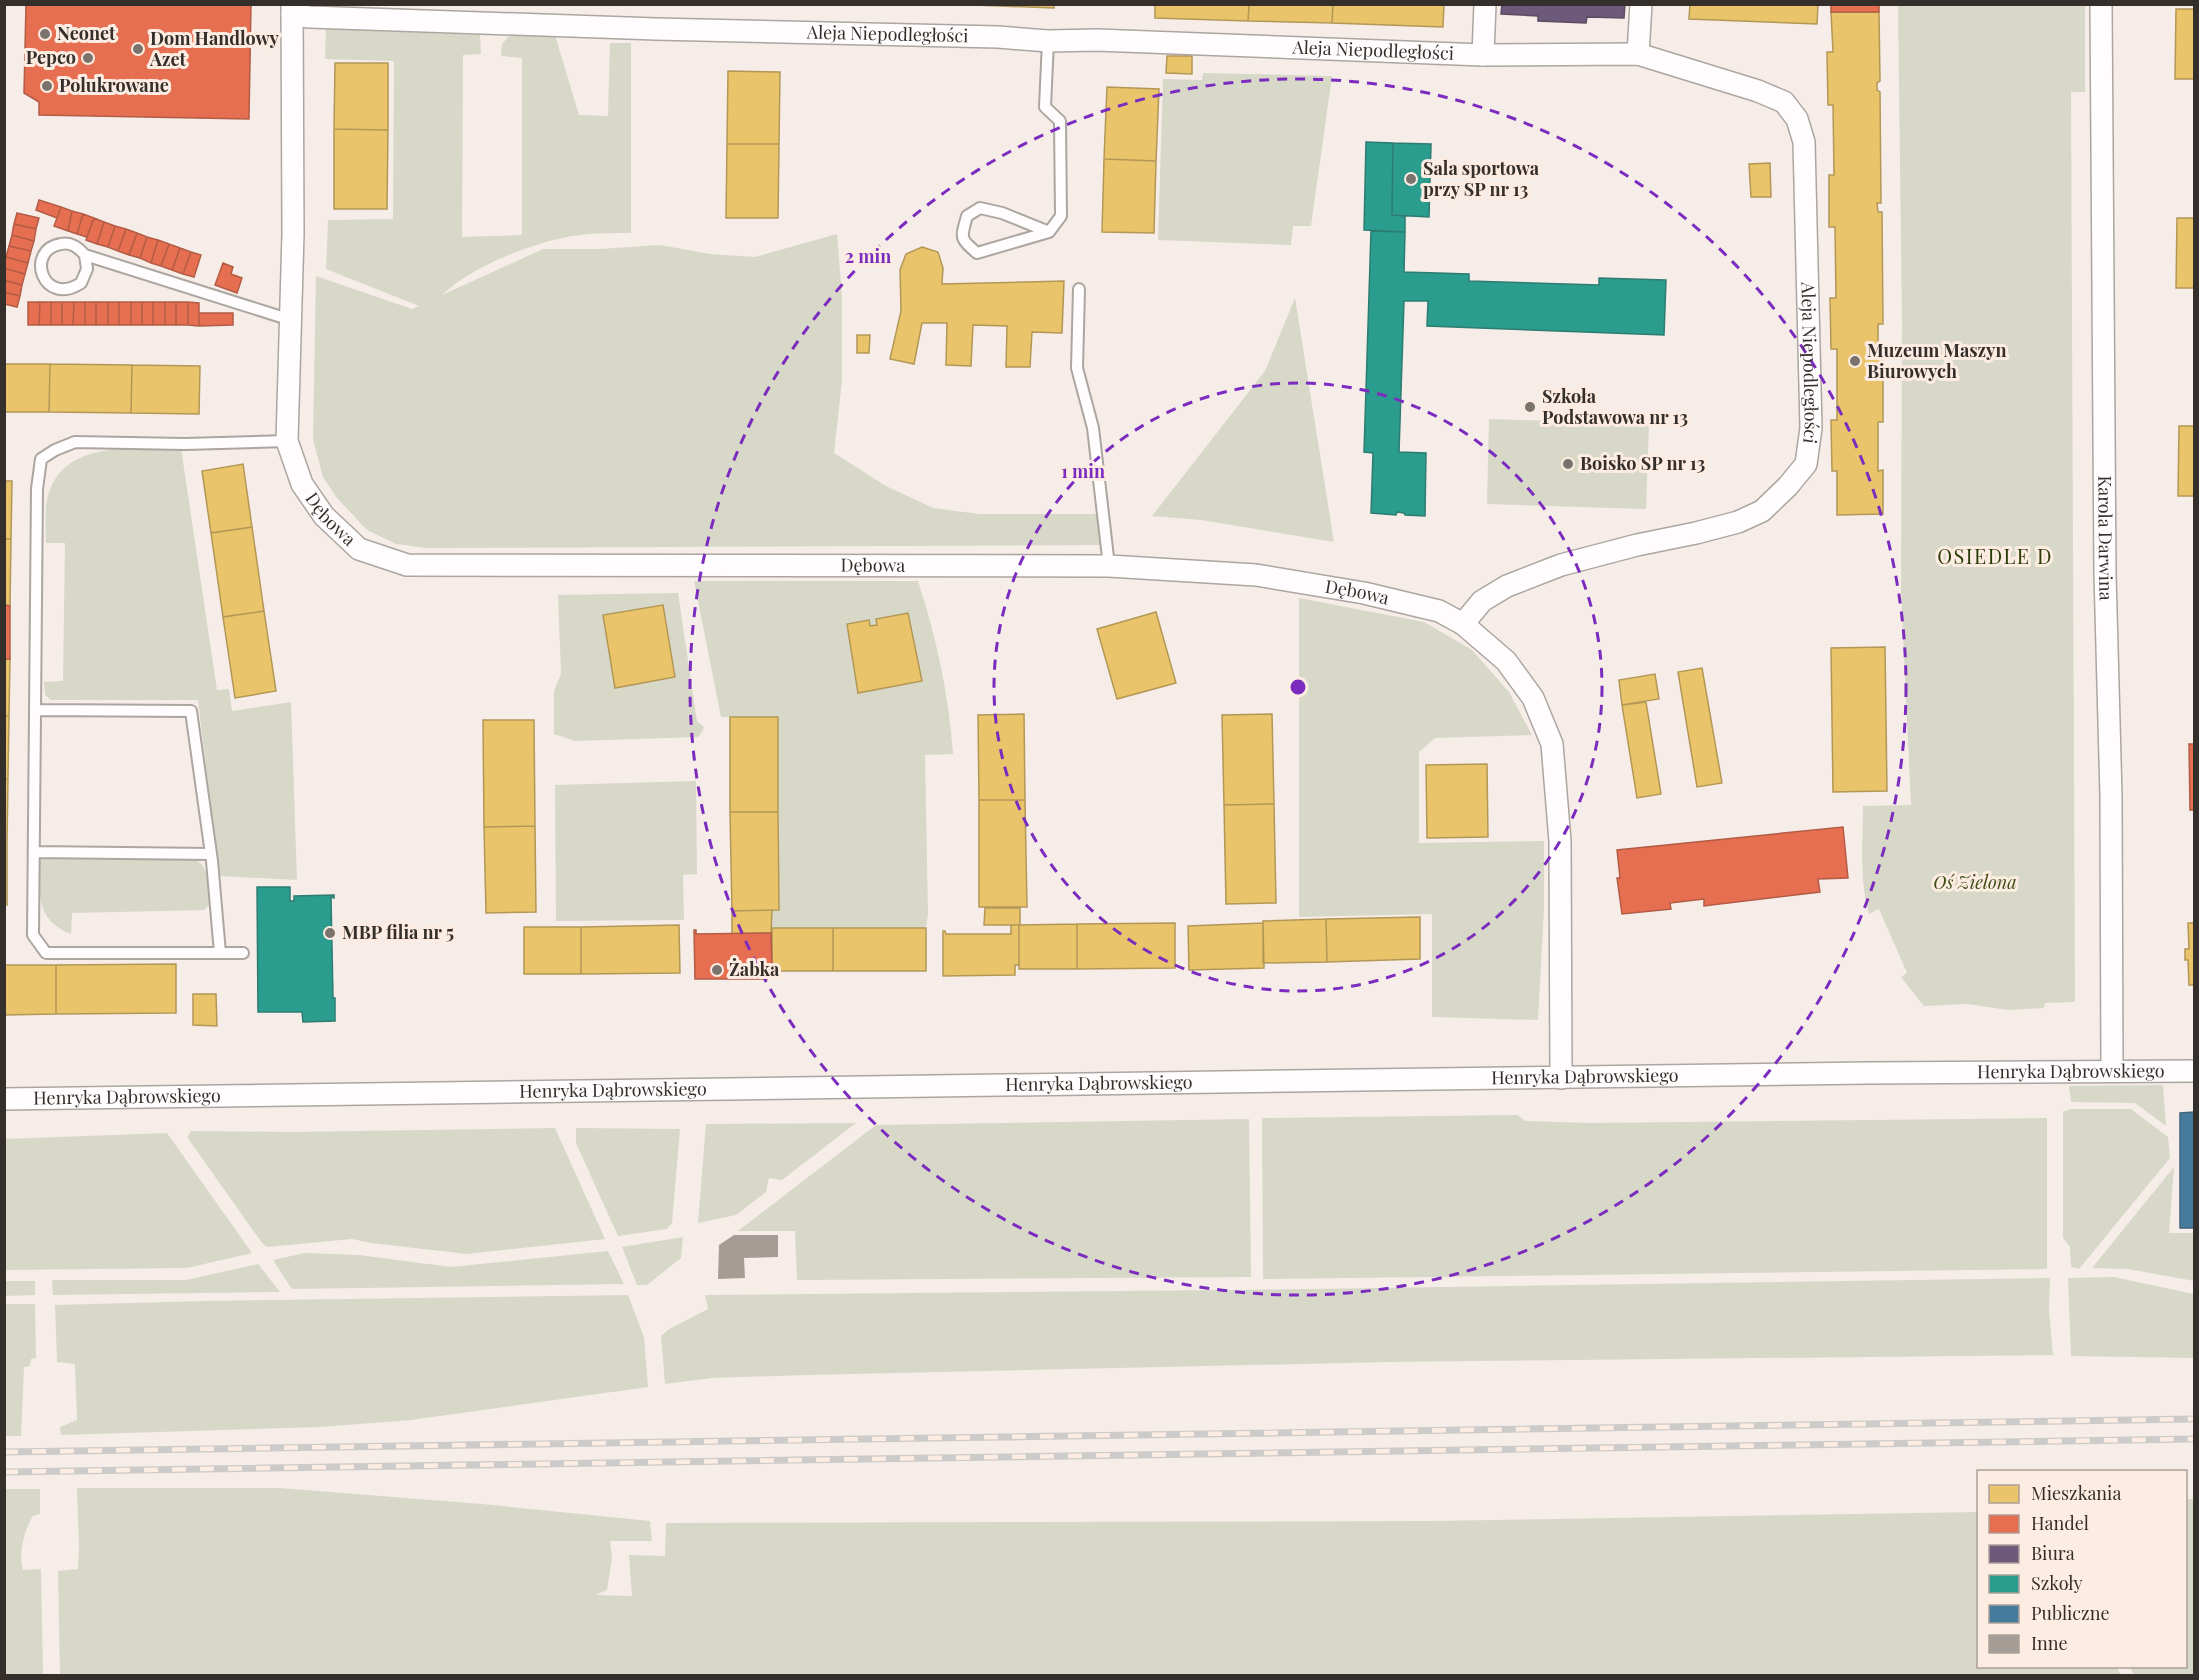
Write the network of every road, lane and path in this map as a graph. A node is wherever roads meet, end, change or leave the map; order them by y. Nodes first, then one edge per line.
1 (1485, 4) edge
2 (1641, 4) edge
3 (2101, 4) edge
4 (292, 10) edge
5 (1047, 41) junction
6 (1638, 54) junction
7 (1483, 55) junction
8 (1049, 232) junction
9 (85, 255) junction
10 (1079, 289) dead end
11 (291, 320) junction
12 (287, 441) junction
13 (1109, 566) junction
14 (1463, 624) junction
15 (35, 710) junction
16 (34, 852) junction
17 (211, 854) junction
18 (220, 953) junction
19 (243, 953) dead end
20 (2112, 1071) junction
21 (2194, 1071) edge
22 (1561, 1078) junction
23 (4, 1100) edge

1 - 7 street
2 - 6 street
3 - 20 street, Karola Darwina
4 - 5 street, Aleja Niepodległości
4 - 11 street, Dębowa
5 - 7 street, Aleja Niepodległości
5 - 8 lane
6 - 7 street, Aleja Niepodległości
6 - 14 street, Aleja Niepodległości
8 - 8 lane
9 - 9 lane
9 - 11 lane
10 - 13 lane
11 - 12 street, Dębowa
12 - 13 street, Dębowa
12 - 15 lane
13 - 14 street, Dębowa
14 - 22 street, Dębowa
15 - 16 lane
15 - 17 lane
16 - 17 lane
16 - 18 lane
17 - 18 lane
18 - 19 lane
20 - 21 street, Henryka Dąbrowskiego
20 - 22 street, Henryka Dąbrowskiego
22 - 23 street, Henryka Dąbrowskiego

